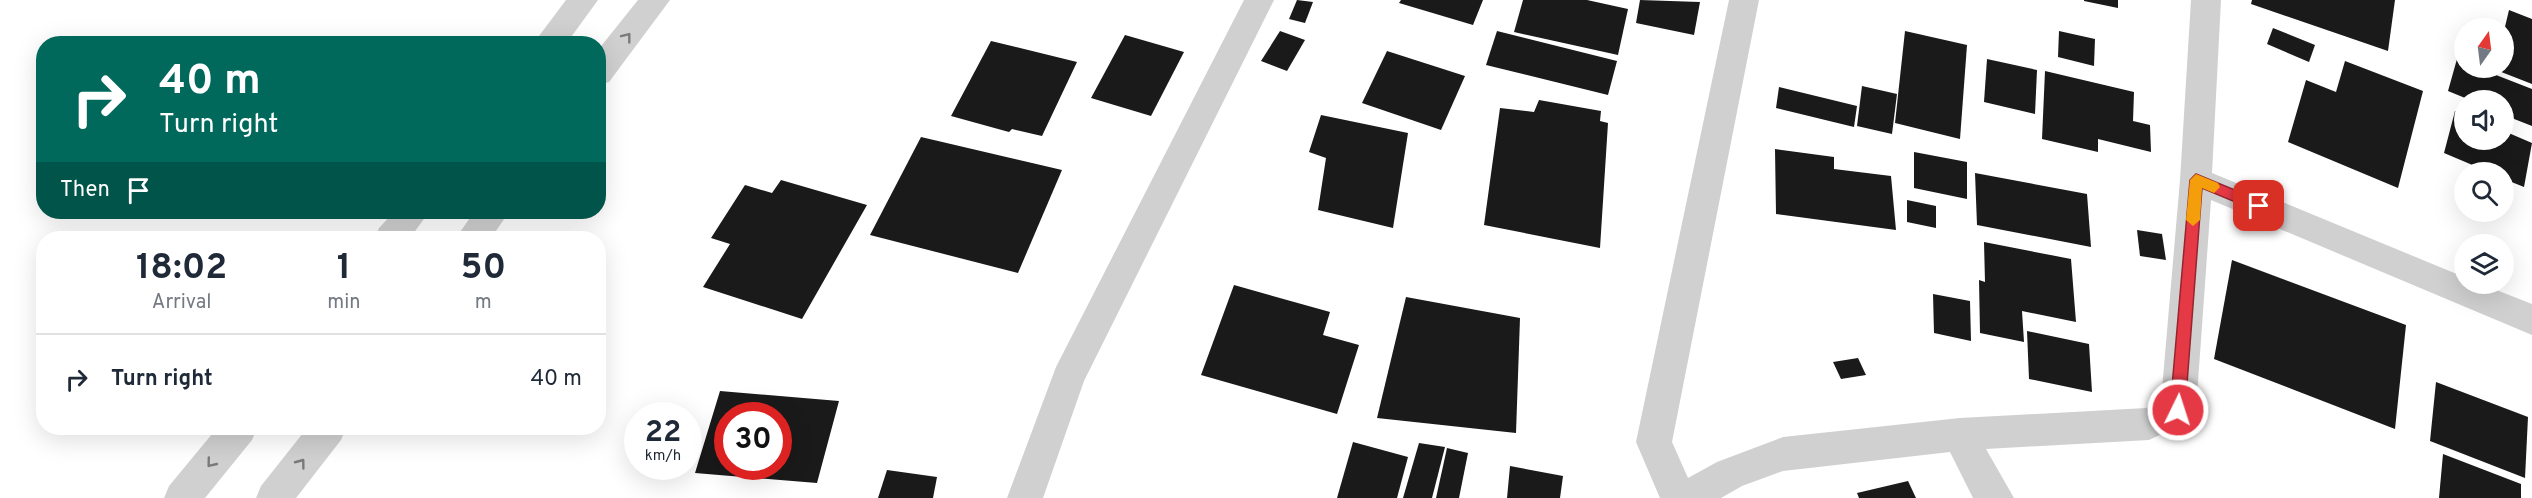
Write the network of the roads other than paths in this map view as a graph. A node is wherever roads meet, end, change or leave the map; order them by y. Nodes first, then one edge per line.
1 (583, 0) edge
2 (655, 0) edge
3 (1260, 0) edge
4 (1744, 0) edge
5 (2206, 0) edge
6 (554, 36) edge
7 (606, 64) edge
8 (2196, 180) junction
9 (407, 219) edge
10 (487, 219) edge
11 (397, 231) edge
12 (478, 231) edge
13 (2532, 320) edge
14 (1960, 434) junction
15 (233, 435) edge
16 (323, 435) edge
17 (183, 498) edge
18 (274, 498) edge
19 (1025, 498) edge
20 (1678, 498) edge
21 (1686, 498) edge
22 (1996, 498) edge

1 - 6 street
7 -> 2 street
3 - 19 street
4 - 20 street
5 - 8 street
8 - 13 street
8 - 14 street
9 - 11 street
10 - 12 street
14 - 21 street
14 - 22 street
15 -> 17 street
18 -> 16 street

